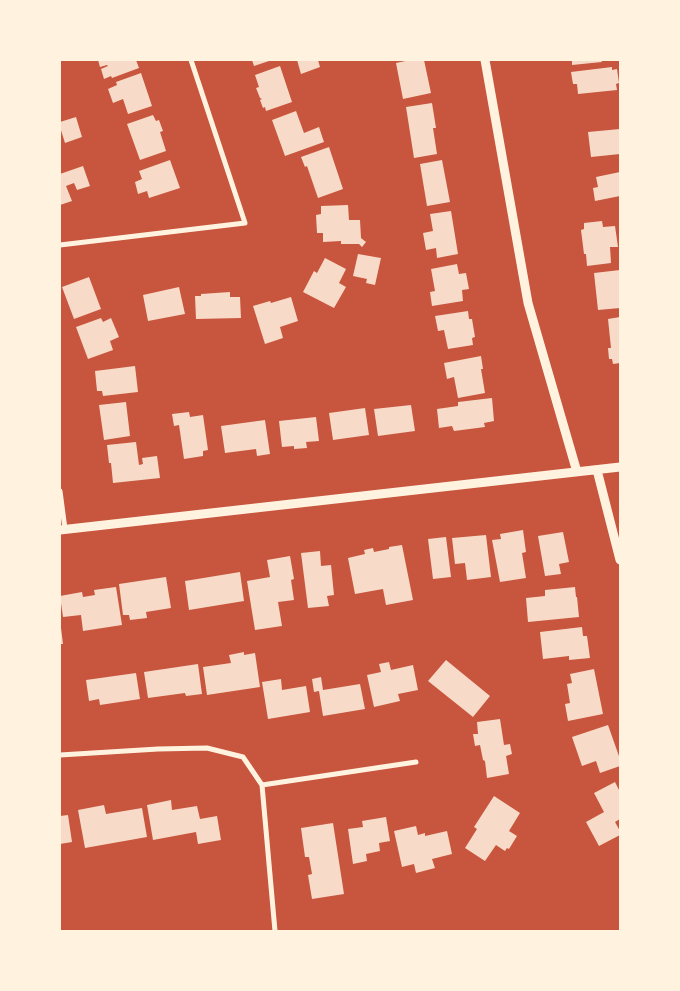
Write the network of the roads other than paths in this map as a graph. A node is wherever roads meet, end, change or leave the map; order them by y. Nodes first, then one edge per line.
1 (191, 60) edge
2 (485, 60) edge
3 (60, 245) edge
4 (620, 467) edge
5 (597, 470) junction
6 (577, 472) junction
7 (60, 492) edge
8 (62, 529) edge
9 (620, 560) edge
10 (60, 754) edge
11 (416, 762) dead end
12 (262, 786) junction
13 (275, 931) edge

1 - 3 street
2 - 6 street
4 - 5 street
5 - 6 street
5 - 9 street
6 - 8 street
7 - 8 street
10 - 12 street
11 - 12 street
12 - 13 street

